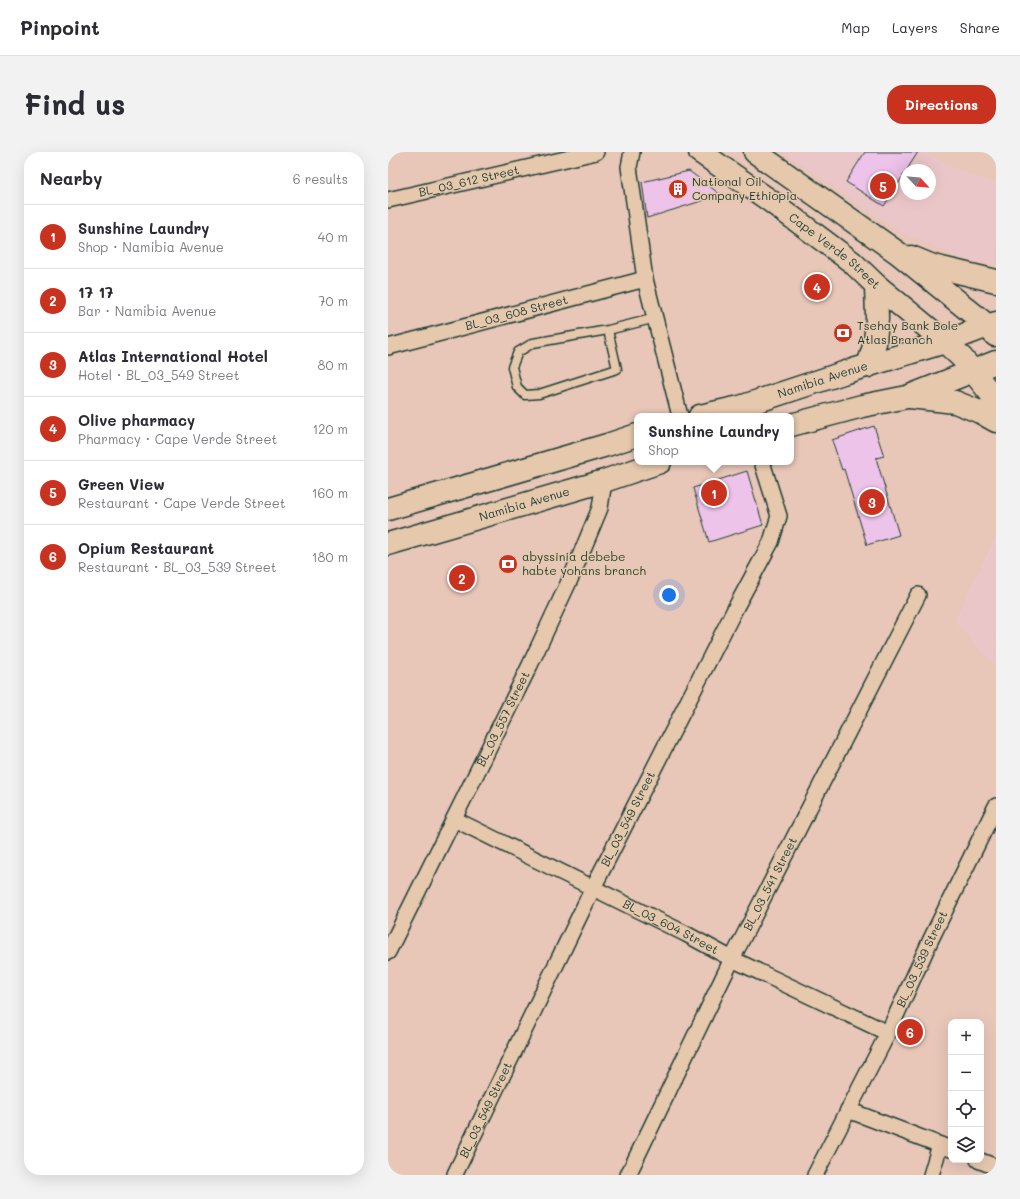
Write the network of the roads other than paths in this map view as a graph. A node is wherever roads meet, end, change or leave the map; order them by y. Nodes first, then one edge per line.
1 (596, 152) edge
2 (632, 152) edge
3 (700, 152) edge
4 (755, 152) edge
5 (388, 200) edge
6 (898, 253) junction
7 (645, 279) junction
8 (996, 281) edge
9 (876, 285) junction
10 (656, 318) junction
11 (993, 328) edge
12 (608, 330) junction
13 (945, 342) junction
14 (388, 347) edge
15 (996, 362) edge
16 (868, 366) junction
17 (973, 371) junction
18 (907, 397) junction
19 (996, 400) edge
20 (742, 411) edge
21 (679, 413) edge
22 (725, 413) edge
23 (996, 421) edge
24 (794, 424) edge
25 (634, 436) edge
26 (651, 465) edge
27 (763, 465) edge
28 (604, 481) junction
29 (388, 509) edge
30 (388, 544) edge
31 (918, 595) dead end
32 (996, 806) edge
33 (454, 819) junction
34 (992, 823) edge
35 (593, 888) junction
36 (388, 952) edge
37 (732, 960) junction
38 (888, 1033) junction
39 (848, 1110) junction
40 (946, 1147) edge
41 (984, 1162) edge
42 (996, 1167) edge
43 (455, 1174) dead end
44 (628, 1175) edge
45 (815, 1175) edge
46 (931, 1175) edge

1 - 5 street, BL_03_612 Street
2 - 7 street
3 - 9 main road, Cape Verde Street
4 - 6 main road
6 - 8 main road
6 - 11 main road
7 - 10 street
7 - 14 street, BL_03_608 Street
9 - 13 main road, Cape Verde Street
9 - 16 main road
10 - 12 lane
10 - 21 street
11 - 13 main road, Namibia Avenue
12 - 12 lane
13 - 16 main road, Namibia Avenue
13 - 17 main road, Cape Verde Street
15 - 17 main road
16 - 20 main road, Namibia Avenue
17 - 18 main road
17 - 19 main road, Cape Verde Street
18 - 23 main road
18 - 24 main road
20 - 22 main road, Namibia Avenue
25 - 29 main road
26 - 28 main road, Namibia Avenue
27 - 35 street, BL_03_549 Street
28 - 30 main road, Namibia Avenue
28 - 33 street, BL_03_557 Street
31 - 37 street, BL_03_541 Street
32 - 34 street, BL_03_539 Street
33 - 35 street, BL_03_604 Street
33 - 36 street, BL_03_557 Street
34 - 38 street, BL_03_539 Street
35 - 37 street, BL_03_604 Street
35 - 43 street, BL_03_549 Street
37 - 38 street, BL_03_604 Street
37 - 44 street, BL_03_541 Street
38 - 39 street, BL_03_539 Street
39 - 40 street
39 - 45 street, BL_03_539 Street
40 - 46 street
41 - 42 street

